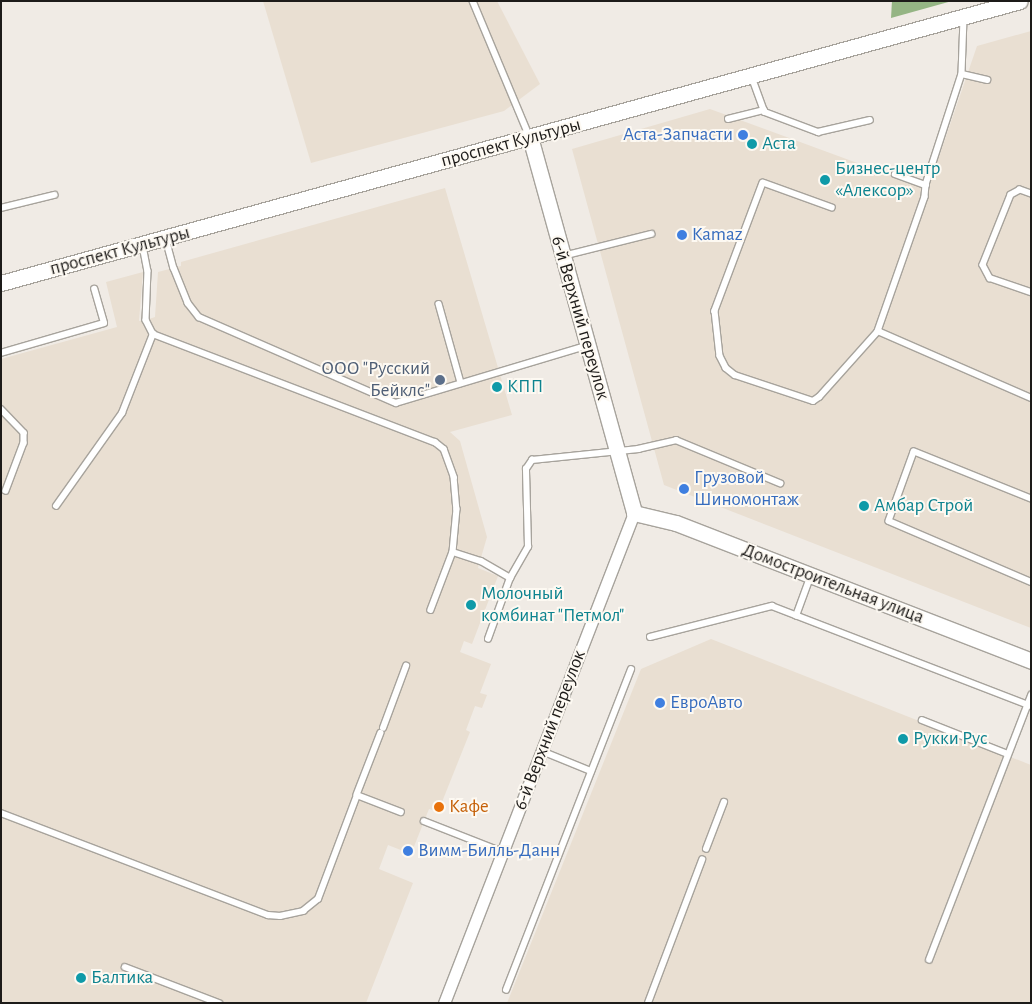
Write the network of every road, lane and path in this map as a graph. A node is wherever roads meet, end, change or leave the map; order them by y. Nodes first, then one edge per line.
1 (473, 1) edge
2 (1020, 1) edge
3 (963, 16) junction
4 (962, 74) junction
5 (752, 77) junction
6 (986, 80) dead end
7 (764, 110) junction
8 (728, 119) dead end
9 (870, 120) dead end
10 (530, 137) junction
11 (895, 174) dead end
12 (926, 185) junction
13 (1031, 194) edge
14 (54, 195) dead end
15 (1, 208) edge
16 (832, 208) dead end
17 (651, 234) dead end
18 (166, 239) junction
19 (143, 245) junction
20 (563, 256) junction
21 (1, 283) edge
22 (94, 289) dead end
23 (1031, 292) edge
24 (439, 304) dead end
25 (878, 331) junction
26 (153, 334) junction
27 (588, 346) junction
28 (1, 353) edge
29 (461, 383) junction
30 (1031, 398) edge
31 (1, 409) edge
32 (618, 452) junction
33 (780, 483) dead end
34 (6, 491) dead end
35 (1031, 499) edge
36 (56, 506) dead end
37 (634, 513) junction
38 (453, 552) junction
39 (811, 576) junction
40 (510, 578) junction
41 (1031, 582) edge
42 (431, 610) dead end
43 (796, 616) junction
44 (650, 637) dead end
45 (488, 639) dead end
46 (1031, 661) edge
47 (406, 666) dead end
48 (631, 669) dead end
49 (1031, 695) edge
50 (1029, 706) edge
51 (922, 720) dead end
52 (542, 751) junction
53 (1008, 754) junction
54 (591, 771) junction
55 (357, 795) junction
56 (724, 802) dead end
57 (401, 812) dead end
58 (1, 813) edge
59 (424, 821) dead end
60 (706, 849) dead end
61 (503, 852) junction
62 (702, 860) dead end
63 (929, 960) dead end
64 (125, 967) dead end
65 (506, 990) dead end
66 (219, 1003) edge
67 (444, 1003) edge
68 (648, 1003) edge

1 - 10 lane
2 - 3 street, проспект Культуры
3 - 4 lane
3 - 5 street, проспект Культуры
4 - 6 lane
4 - 12 lane
5 - 7 lane
5 - 10 street, проспект Культуры
7 - 8 lane
7 - 9 lane
10 - 18 street, проспект Культуры
10 - 20 street, 6-й Верхний переулок
11 - 12 lane
12 - 25 lane
13 - 23 lane
14 - 15 lane
16 - 25 lane
17 - 20 lane
18 - 19 street, проспект Культуры
18 - 29 lane
19 - 21 street, проспект Культуры
19 - 26 lane
20 - 27 street, 6-й Верхний переулок
22 - 28 lane
24 - 29 lane
25 - 30 lane
26 - 36 lane
26 - 38 lane
27 - 29 lane
27 - 32 street, 6-й Верхний переулок
31 - 34 lane
32 - 33 lane
32 - 37 street, 6-й Верхний переулок
32 - 40 lane
35 - 41 lane
37 - 39 street, Домостроительная улица
37 - 52 street, 6-й Верхний переулок
38 - 40 lane
38 - 42 lane
39 - 43 lane
39 - 46 street, Домостроительная улица
40 - 45 lane
43 - 44 lane
43 - 50 lane
47 - 55 lane
48 - 54 lane
49 - 50 lane
50 - 53 lane
51 - 53 lane
52 - 54 lane
52 - 61 street, 6-й Верхний переулок
53 - 63 lane
54 - 65 lane
55 - 57 lane
55 - 58 lane
56 - 60 lane
59 - 61 lane
61 - 67 street, 6-й Верхний переулок
62 - 68 lane
64 - 66 lane

